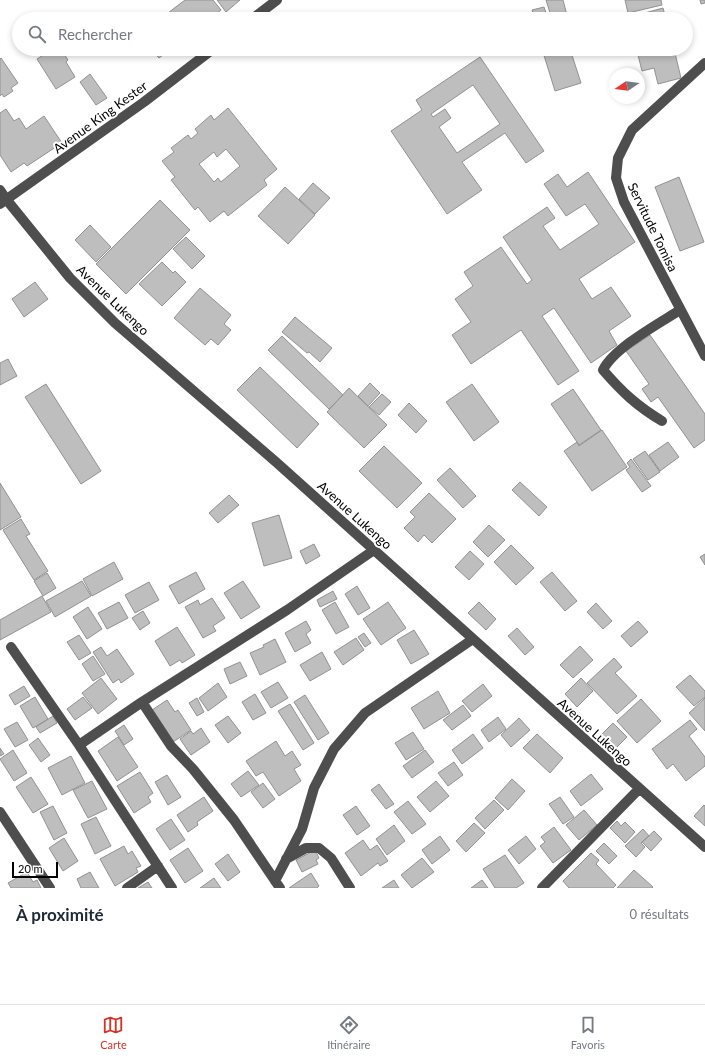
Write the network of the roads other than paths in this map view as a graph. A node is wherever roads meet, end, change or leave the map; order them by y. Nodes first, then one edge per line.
1 (277, 0) edge
2 (261, 12) edge
3 (204, 56) edge
4 (705, 63) edge
5 (0, 190) edge
6 (3, 202) edge
7 (680, 310) junction
8 (705, 356) edge
9 (662, 421) dead end
10 (374, 550) junction
11 (473, 639) junction
12 (11, 647) dead end
13 (142, 702) junction
14 (79, 745) junction
15 (639, 789) junction
16 (0, 812) edge
17 (705, 847) edge
18 (286, 859) junction
19 (158, 866) junction
20 (277, 884) edge
21 (50, 888) edge
22 (126, 888) edge
23 (172, 888) edge
24 (350, 888) edge
25 (542, 888) edge

1 - 2 street
3 - 6 street, Avenue King Kester
4 - 7 street, Servitude Tomisa
5 - 6 street, Avenue Lukengo
6 - 10 street, Avenue Lukengo
7 - 8 street, Servitude Tomisa
7 - 9 street
10 - 11 street, Avenue Lukengo
10 - 13 street
11 - 15 street, Avenue Lukengo
11 - 18 street
12 - 14 street
13 - 14 street
13 - 20 street
14 - 19 street
15 - 17 street, Avenue Lukengo
15 - 25 street
16 - 21 street
18 - 20 street
18 - 24 street
19 - 22 street
19 - 23 street

